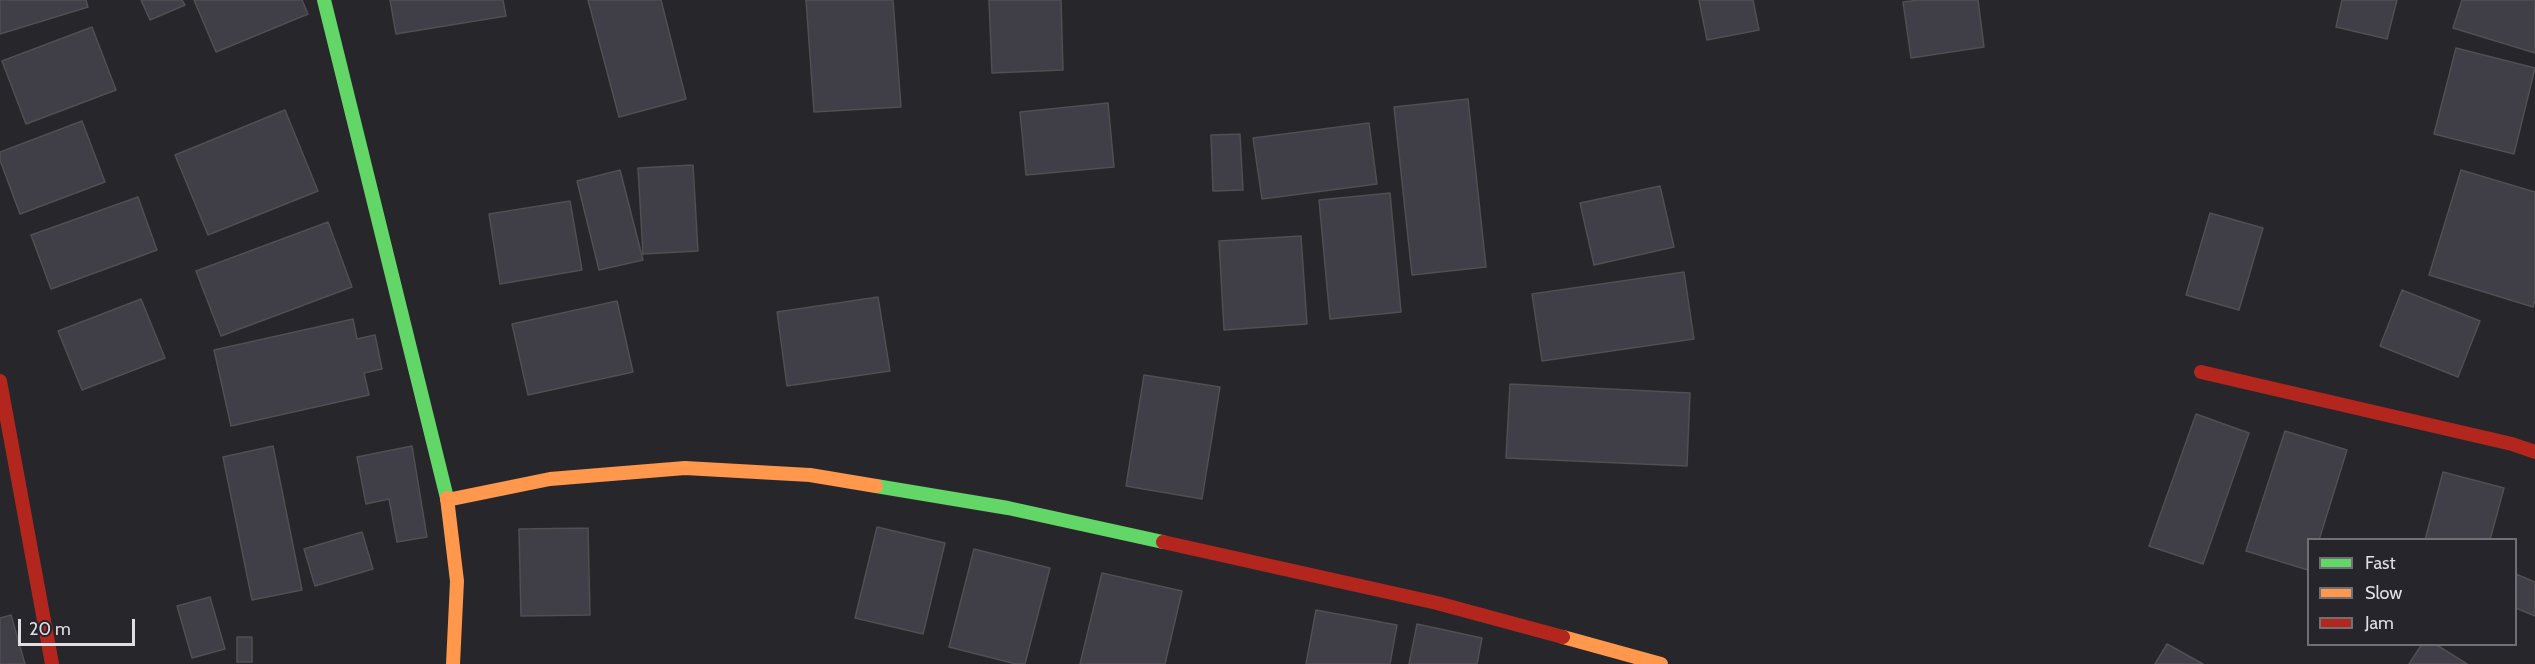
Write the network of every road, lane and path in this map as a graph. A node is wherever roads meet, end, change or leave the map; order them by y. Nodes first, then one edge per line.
1 (324, 0) edge
2 (2201, 372) dead end
3 (0, 381) edge
4 (2535, 452) edge
5 (447, 500) junction
6 (52, 664) edge
7 (453, 664) edge
8 (1661, 664) edge

1 - 5 street
2 - 4 street
3 - 6 street
5 - 7 street
5 - 8 street

